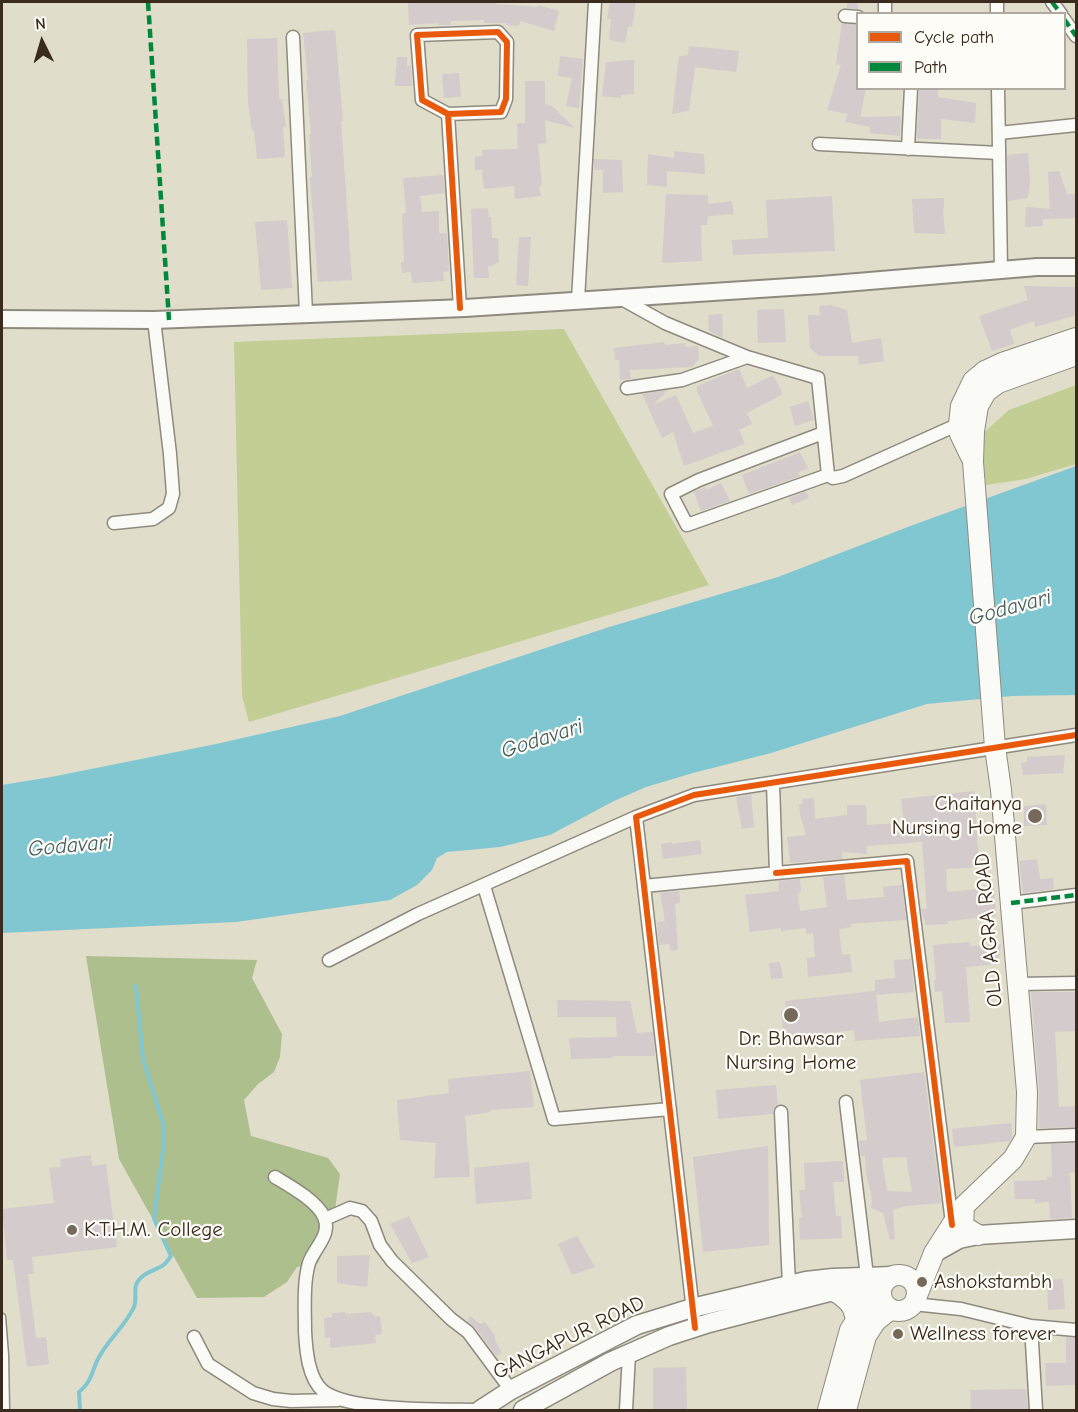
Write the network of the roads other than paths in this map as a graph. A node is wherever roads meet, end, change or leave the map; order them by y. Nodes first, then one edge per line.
1 (595, 2) edge
2 (1066, 20) edge
3 (1077, 36) edge
4 (293, 37) dead end
5 (911, 90) edge
6 (998, 90) edge
7 (448, 114) junction
8 (1077, 125) edge
9 (999, 133) junction
10 (819, 144) dead end
11 (908, 149) junction
12 (999, 153) junction
13 (1077, 267) edge
14 (1001, 270) junction
15 (620, 298) junction
16 (578, 300) junction
17 (460, 308) junction
18 (306, 314) junction
19 (2, 319) edge
20 (154, 320) junction
21 (1077, 338) edge
22 (1077, 355) edge
23 (747, 357) junction
24 (627, 388) dead end
25 (958, 424) junction
26 (823, 433) junction
27 (973, 462) junction
28 (828, 475) junction
29 (114, 524) dead end
30 (1077, 735) edge
31 (995, 747) junction
32 (773, 784) junction
33 (636, 817) junction
34 (776, 873) junction
35 (484, 886) junction
36 (644, 886) junction
37 (1077, 895) edge
38 (1011, 903) junction
39 (329, 960) dead end
40 (1077, 983) edge
41 (1018, 984) junction
42 (846, 1102) dead end
43 (670, 1109) junction
44 (781, 1112) dead end
45 (1077, 1135) edge
46 (1026, 1137) junction
47 (275, 1177) dead end
48 (964, 1206) junction
49 (325, 1219) junction
50 (952, 1225) junction
51 (1077, 1229) edge
52 (978, 1235) junction
53 (934, 1253) junction
54 (867, 1276) junction
55 (893, 1276) junction
56 (789, 1285) junction
57 (836, 1292) junction
58 (886, 1301) junction
59 (915, 1301) junction
60 (692, 1308) junction
61 (2, 1317) edge
62 (856, 1321) junction
63 (1031, 1326) junction
64 (695, 1328) junction
65 (1077, 1330) edge
66 (194, 1337) dead end
67 (629, 1354) junction
68 (3, 1355) edge
69 (518, 1387) junction
70 (338, 1400) junction
71 (526, 1409) edge
72 (6, 1410) edge
73 (480, 1410) edge
74 (626, 1410) edge
75 (828, 1410) edge
76 (846, 1410) edge
77 (1036, 1410) edge

1 - 16 street
2 - 3 street
4 - 18 street
5 - 11 street
6 - 9 street
7 - 7 street
7 - 17 street
8 - 9 street
9 - 12 street
10 - 11 street
11 - 12 street
12 - 14 street
13 - 14 main road
14 - 15 main road
15 - 16 main road
15 - 23 street
16 - 17 main road
17 - 18 main road
18 - 20 main road
19 - 20 main road
20 - 29 street
21 - 25 highway
22 - 27 highway, OLD AGRA ROAD
23 - 24 street
23 - 26 street
25 - 27 highway, OLD AGRA ROAD
25 - 28 street
26 - 28 street
26 - 28 street
27 - 31 highway, OLD AGRA ROAD
30 - 31 street
31 - 32 street
31 - 38 highway, OLD AGRA ROAD
32 - 33 street
32 - 34 street
33 - 35 street
33 - 36 street
34 - 36 street
34 - 50 street
35 - 39 street
35 - 43 street
36 - 43 street
37 - 38 street
38 - 41 highway, OLD AGRA ROAD
40 - 41 street
41 - 46 highway, OLD AGRA ROAD
42 - 54 street
43 - 60 street
44 - 56 street
45 - 46 street
46 - 48 highway
47 - 49 street
48 - 50 highway
48 - 52 highway
49 - 69 street
49 - 70 street
50 - 53 highway
51 - 52 main road
52 - 53 main road
53 - 55 highway
53 - 59 highway
54 - 55 main road, GANGAPUR ROAD
54 - 56 main road, GANGAPUR ROAD
55 - 58 highway
55 - 59 highway
56 - 60 main road, GANGAPUR ROAD
57 - 58 main road, GANGAPUR ROAD
57 - 62 highway
57 - 64 main road, GANGAPUR ROAD
58 - 59 highway
58 - 62 highway
58 - 76 highway
59 - 63 street
60 - 64 street
60 - 69 main road, GANGAPUR ROAD
61 - 68 lane
62 - 75 highway
63 - 65 street
63 - 77 street
64 - 67 main road, GANGAPUR ROAD
66 - 70 street
67 - 71 main road, GANGAPUR ROAD
67 - 74 street
68 - 72 lane
69 - 71 street
69 - 73 main road, GANGAPUR ROAD
70 - 73 street

